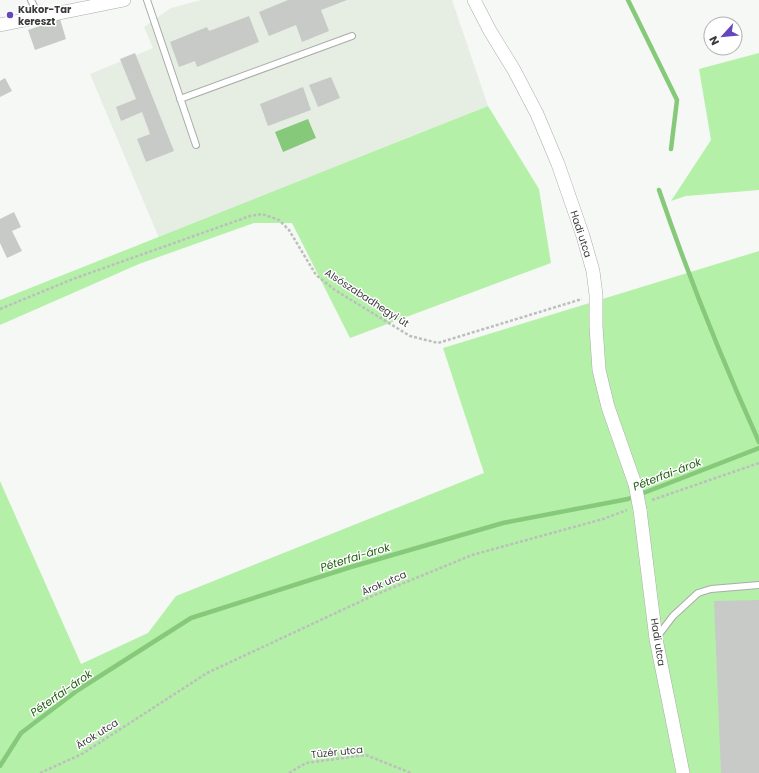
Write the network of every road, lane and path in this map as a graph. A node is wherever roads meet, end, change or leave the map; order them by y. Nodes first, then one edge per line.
1 (31, 0) edge
2 (124, 0) edge
3 (147, 0) edge
4 (474, 0) edge
5 (38, 17) junction
6 (0, 25) edge
7 (352, 36) dead end
8 (180, 100) junction
9 (196, 145) dead end
10 (596, 295) junction
11 (0, 309) edge
12 (759, 463) edge
13 (639, 507) junction
14 (759, 585) edge
15 (656, 639) junction
16 (40, 773) edge
17 (289, 773) edge
18 (411, 773) edge
19 (683, 773) edge

1 - 5 lane
2 - 5 street
3 - 8 lane
4 - 10 street, Hadi utca
5 - 6 street
7 - 8 lane
8 - 9 lane
10 - 11 path, Alsószabadhegyi út
10 - 13 street, Hadi utca, bridge
12 - 13 path, Árok utca
13 - 15 street, Hadi utca
13 - 16 path, Árok utca
14 - 15 lane
15 - 19 street, Hadi utca
17 - 18 path, Tüzér utca

